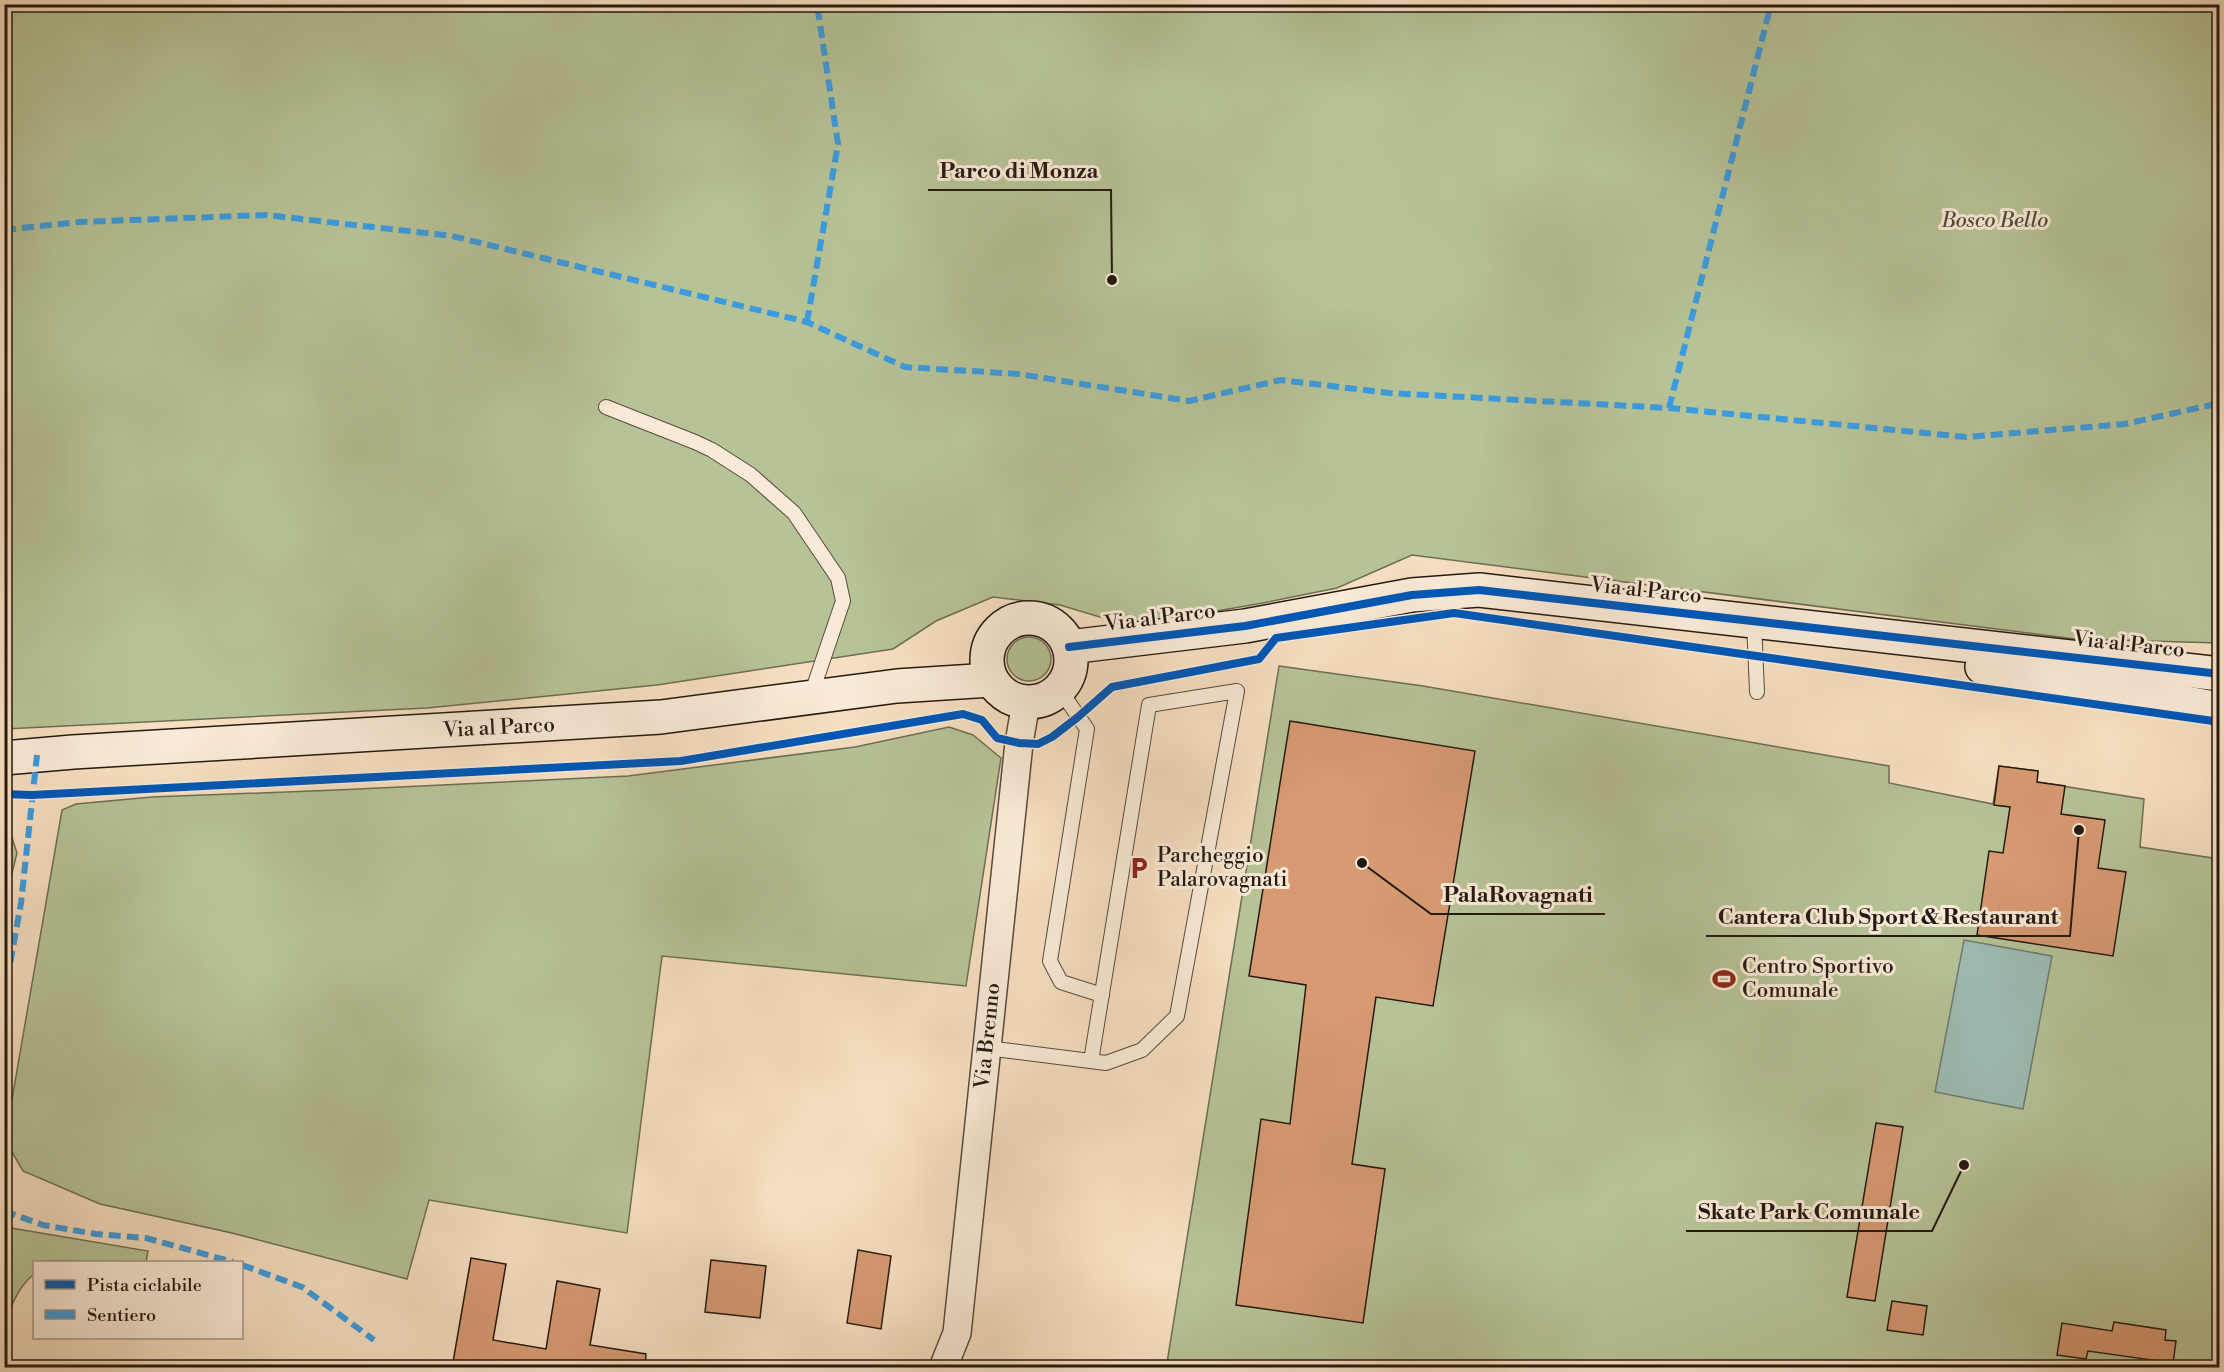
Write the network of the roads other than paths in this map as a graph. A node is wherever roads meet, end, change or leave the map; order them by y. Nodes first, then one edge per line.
1 (606, 407) dead end
2 (1754, 621) junction
3 (1069, 647) junction
4 (2220, 674) edge
5 (991, 680) junction
6 (1060, 690) junction
7 (1757, 692) dead end
8 (810, 697) junction
9 (1026, 703) junction
10 (2220, 709) edge
11 (4, 758) edge
12 (1102, 994) junction
13 (987, 1048) junction
14 (1091, 1061) junction
15 (943, 1368) edge

1 - 8 lane
2 - 3 street, Via al Parco
2 - 4 street, Via al Parco
2 - 7 lane
2 - 10 street, Via al Parco
3 - 5 street
3 - 6 street
5 - 8 street, Via al Parco
5 - 9 street
6 - 9 street
6 - 12 lane
8 - 11 street, Via al Parco
9 - 13 street, Via Brenno
12 - 14 lane
12 - 14 lane
13 - 14 lane
13 - 15 street, Via Brenno

